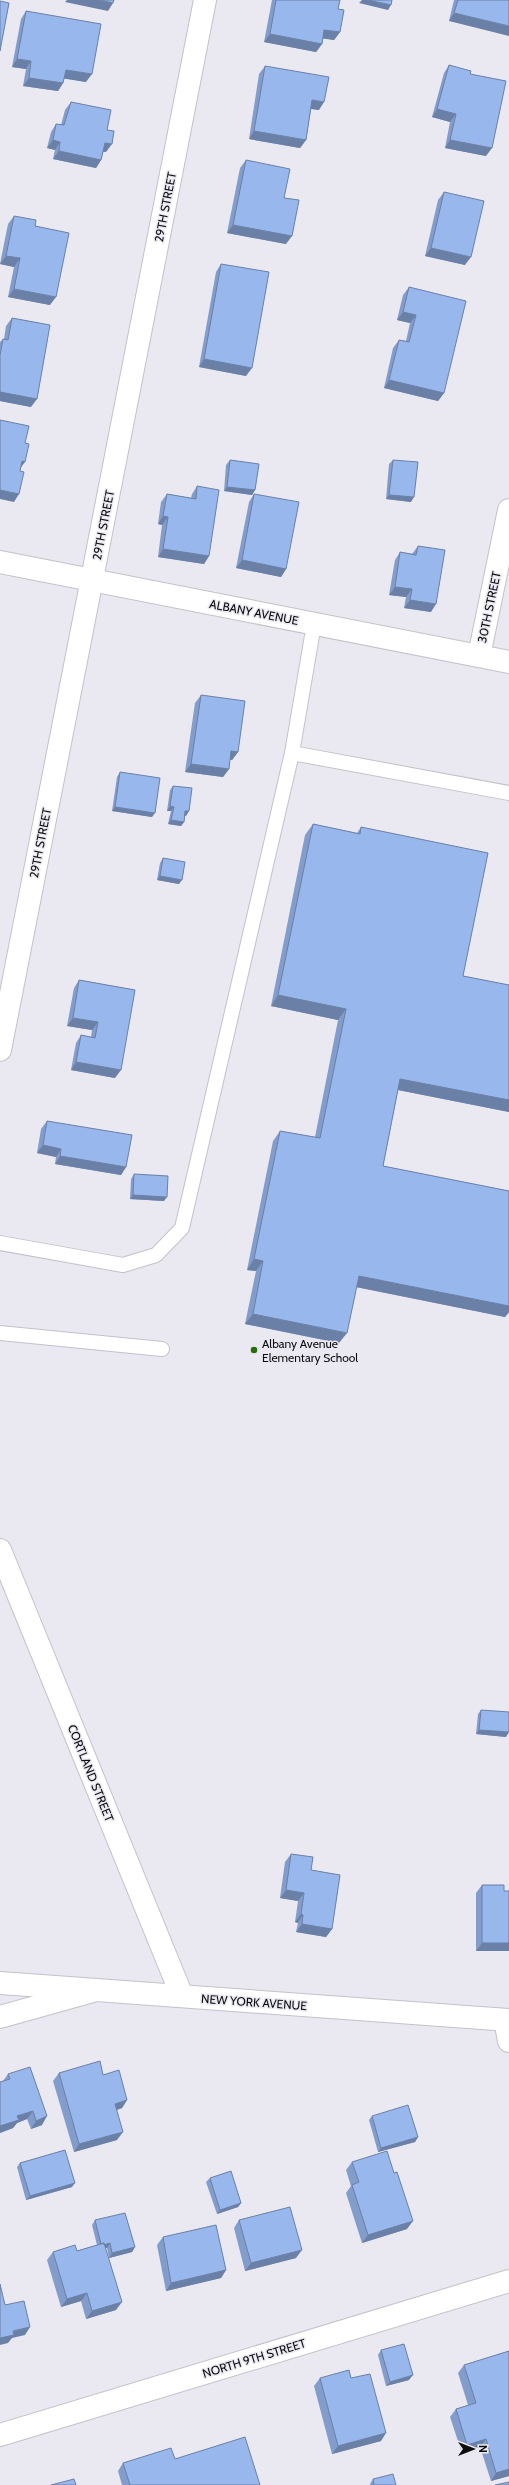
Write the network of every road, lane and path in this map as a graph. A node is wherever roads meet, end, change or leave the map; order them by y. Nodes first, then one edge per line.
1 (205, 0) edge
2 (509, 510) edge
3 (0, 562) edge
4 (92, 580) junction
5 (314, 624) junction
6 (479, 656) junction
7 (509, 662) edge
8 (292, 753) junction
9 (509, 793) edge
10 (0, 1050) edge
11 (0, 1243) edge
12 (0, 1332) edge
13 (162, 1349) dead end
14 (0, 1550) edge
15 (0, 1983) edge
16 (98, 1990) junction
17 (182, 1996) junction
18 (0, 2017) edge
19 (507, 2020) edge
20 (509, 2041) edge
21 (509, 2281) edge
22 (0, 2435) edge

1 - 4 street, 29TH STREET
2 - 6 street, 30TH STREET
3 - 4 street, ALBANY AVENUE
4 - 5 street, ALBANY AVENUE
4 - 10 street, 29TH STREET
5 - 6 street, ALBANY AVENUE
5 - 8 lane
6 - 7 street, ALBANY AVENUE
8 - 9 lane
8 - 11 lane
12 - 13 lane
14 - 17 street, CORTLAND STREET
15 - 16 street, NEW YORK AVENUE
16 - 17 street, NEW YORK AVENUE
16 - 18 street
17 - 19 street, NEW YORK AVENUE
19 - 20 street
21 - 22 street, NORTH 9TH STREET

